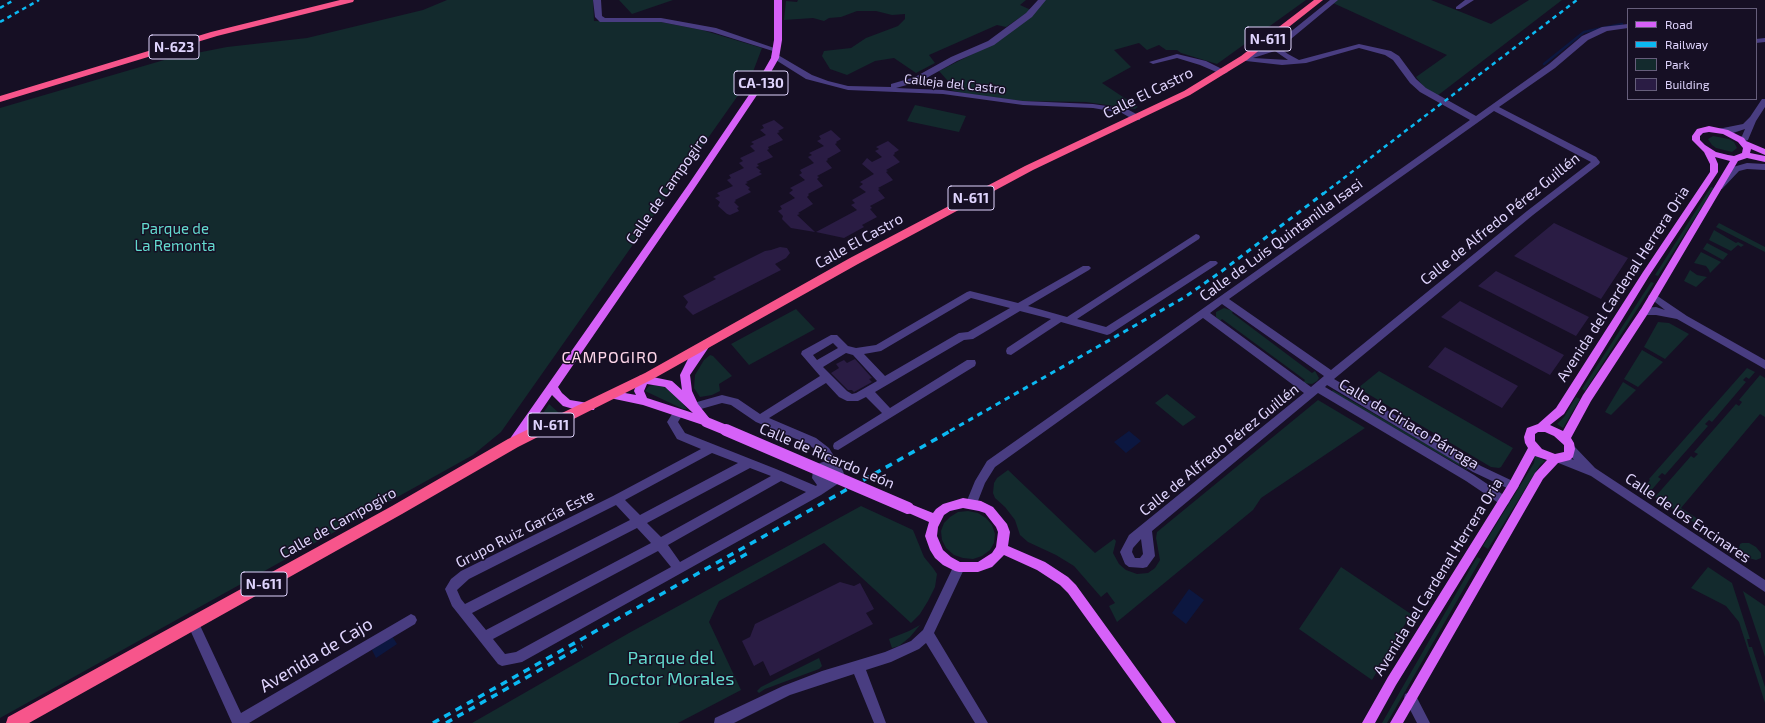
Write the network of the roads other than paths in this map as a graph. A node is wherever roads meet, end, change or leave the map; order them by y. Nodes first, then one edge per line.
1 (350, 0) edge
2 (597, 0) edge
3 (778, 0) edge
4 (1042, 0) edge
5 (1319, 0) edge
6 (1334, 0) edge
7 (1470, 0) edge
8 (1458, 8) dead end
9 (1627, 26) edge
10 (1276, 48) junction
11 (776, 53) junction
12 (1244, 58) junction
13 (1153, 62) dead end
14 (1298, 62) junction
15 (1224, 72) junction
16 (877, 90) junction
17 (0, 99) edge
18 (1765, 102) edge
19 (1492, 107) junction
20 (1137, 118) junction
21 (1475, 119) junction
22 (1753, 119) junction
23 (1720, 130) junction
24 (1743, 141) junction
25 (1707, 150) junction
26 (1765, 152) edge
27 (1746, 155) junction
28 (1735, 159) junction
29 (1765, 159) edge
30 (1765, 166) edge
31 (1719, 187) junction
32 (1196, 236) dead end
33 (1213, 263) dead end
34 (1086, 268) dead end
35 (1653, 296) junction
36 (1223, 300) junction
37 (1020, 307) junction
38 (1644, 312) junction
39 (1204, 313) junction
40 (1064, 319) junction
41 (1684, 319) junction
42 (706, 344) junction
43 (845, 349) junction
44 (1011, 351) dead end
45 (856, 352) junction
46 (970, 363) dead end
47 (1765, 365) edge
48 (816, 366) junction
49 (827, 377) junction
50 (1329, 378) junction
51 (643, 379) junction
52 (884, 382) junction
53 (552, 386) junction
54 (1316, 390) junction
55 (868, 392) junction
56 (614, 395) junction
57 (644, 401) junction
58 (590, 406) junction
59 (694, 407) junction
60 (678, 414) junction
61 (889, 414) junction
62 (760, 419) junction
63 (706, 422) junction
64 (1541, 428) junction
65 (1565, 438) junction
66 (513, 443) junction
67 (838, 446) dead end
68 (712, 448) junction
69 (1534, 448) junction
70 (1570, 449) junction
71 (1558, 459) junction
72 (750, 463) junction
73 (833, 466) junction
74 (1595, 474) junction
75 (781, 476) junction
76 (827, 484) junction
77 (1513, 486) junction
78 (817, 492) junction
79 (617, 499) junction
80 (1504, 501) junction
81 (972, 503) junction
82 (935, 519) junction
83 (640, 521) junction
84 (1146, 531) dead end
85 (660, 544) junction
86 (1002, 549) junction
87 (959, 567) junction
88 (679, 569) junction
89 (1765, 588) edge
90 (464, 610) junction
91 (411, 620) dead end
92 (193, 623) junction
93 (927, 634) junction
94 (484, 637) junction
95 (858, 667) junction
96 (1410, 698) junction
97 (14, 723) edge
98 (239, 723) edge
99 (720, 723) edge
100 (880, 723) edge
101 (982, 723) edge
102 (1170, 723) edge
103 (1368, 723) edge
104 (1396, 723) edge
105 (1424, 723) edge

1 - 17 highway, N-623
2 - 11 street, Calleja del Castro
3 - 11 main road, Calle de Campogiro / CA-130
4 - 16 street
5 - 12 highway, Calle El Castro / N-611
6 - 10 street, Calle El Castro
7 - 8 street
9 - 19 street, Calle de Luis Quintanilla Isasi
10 - 12 street, Calle El Castro
10 - 14 street
11 - 16 street, Calleja del Castro
11 - 53 main road, Calle de Campogiro / CA-130
12 - 14 street
12 - 15 highway, Calle El Castro / N-611
13 - 15 street, Calle El Castro
14 - 21 street
15 - 20 highway, Calle El Castro / N-611
16 - 20 street, Calleja del Castro
18 - 22 street
19 - 21 street, Calle de Luis Quintanilla Isasi
19 - 50 street, Calle de Alfredo Pérez Guillén
20 - 42 highway, Calle El Castro / N-611
21 - 36 street, Calle de Luis Quintanilla Isasi
22 - 23 street
22 - 24 street
23 - 24 main road
23 - 25 main road
24 - 26 main road
24 - 27 main road
25 - 28 main road
25 - 64 main road, Avenida del Cardenal Herrera Oria
27 - 28 main road
27 - 29 main road
28 - 31 main road, Avenida del Cardenal Herrera Oria
30 - 31 street, Avenida del Cardenal Herrera Oria
31 - 35 main road, Avenida del Cardenal Herrera Oria
32 - 40 street
33 - 40 street
34 - 37 street
35 - 38 main road, Avenida del Cardenal Herrera Oria
35 - 41 street
36 - 39 street, Calle de Luis Quintanilla Isasi
36 - 50 street, Calle de Ciriaco Párraga
37 - 40 street
37 - 45 street
37 - 52 street
38 - 41 street
38 - 65 main road, Avenida del Cardenal Herrera Oria
39 - 54 street, Calle de Ciriaco Párraga
39 - 81 street, Calle de Luis Quintanilla Isasi
40 - 44 street
41 - 47 street
42 - 51 highway, Calle El Castro / N-611
42 - 59 main road, Calle de Ricardo León
43 - 45 street
43 - 48 street
43 - 48 street
45 - 52 street
46 - 61 street
48 - 49 street
49 - 55 street
49 - 62 street
50 - 54 street, Calle de Alfredo Pérez Guillén
50 - 77 street, Calle de Ciriaco Párraga
51 - 56 highway, Calle El Castro / N-611
51 - 57 main road
51 - 59 main road, Calle de Ricardo León
52 - 55 street
53 - 58 main road
53 - 66 main road, Calle de Campogiro / CA-130
54 - 80 street, Calle de Ciriaco Párraga
54 - 84 street, Calle de Alfredo Pérez Guillén
55 - 61 street
56 - 57 main road, Calle de Ricardo León
56 - 58 highway, Calle El Castro / N-611
57 - 60 main road, Calle de Ricardo León
58 - 66 highway, Calle El Castro / N-611
59 - 62 street
59 - 63 main road, Calle de Ricardo León
60 - 63 main road, Calle de Ricardo León
60 - 68 street
61 - 67 street
62 - 73 street
63 - 82 main road, Calle de Ricardo León, bridge
64 - 65 main road
64 - 69 main road, Avenida del Cardenal Herrera Oria
65 - 70 main road
66 - 92 highway, Calle de Campogiro / N-611
68 - 72 street
68 - 79 street, Grupo Ruiz García Este
69 - 71 main road
69 - 77 main road, Avenida del Cardenal Herrera Oria
70 - 71 main road
70 - 74 street, Calle de los Encinares
71 - 74 street, Calle de los Encinares
71 - 96 main road
72 - 75 street
72 - 83 street
73 - 76 street
73 - 76 street
74 - 89 street, Calle de los Encinares
75 - 78 street
75 - 85 street
76 - 78 street, Grupo Ruiz García Este
77 - 80 main road, Avenida del Cardenal Herrera Oria
78 - 88 street, Grupo Ruiz García Este
79 - 83 street, Grupo Ruiz García Este
79 - 90 street, Grupo Ruiz García Este
80 - 103 main road, Avenida del Cardenal Herrera Oria
81 - 82 main road
81 - 86 main road
82 - 87 main road
83 - 85 street, Grupo Ruiz García Este
83 - 90 street
85 - 88 street, Grupo Ruiz García Este
85 - 94 street
86 - 87 main road
86 - 102 main road
87 - 93 street
88 - 94 street, Grupo Ruiz García Este
90 - 94 street, Grupo Ruiz García Este
91 - 98 street, Avenida de Cajo
92 - 97 highway, Calle de Campogiro / N-611
92 - 98 street, Avenida de Cajo
93 - 95 street
93 - 101 street
95 - 99 street
95 - 100 street
96 - 104 main road
96 - 105 street

